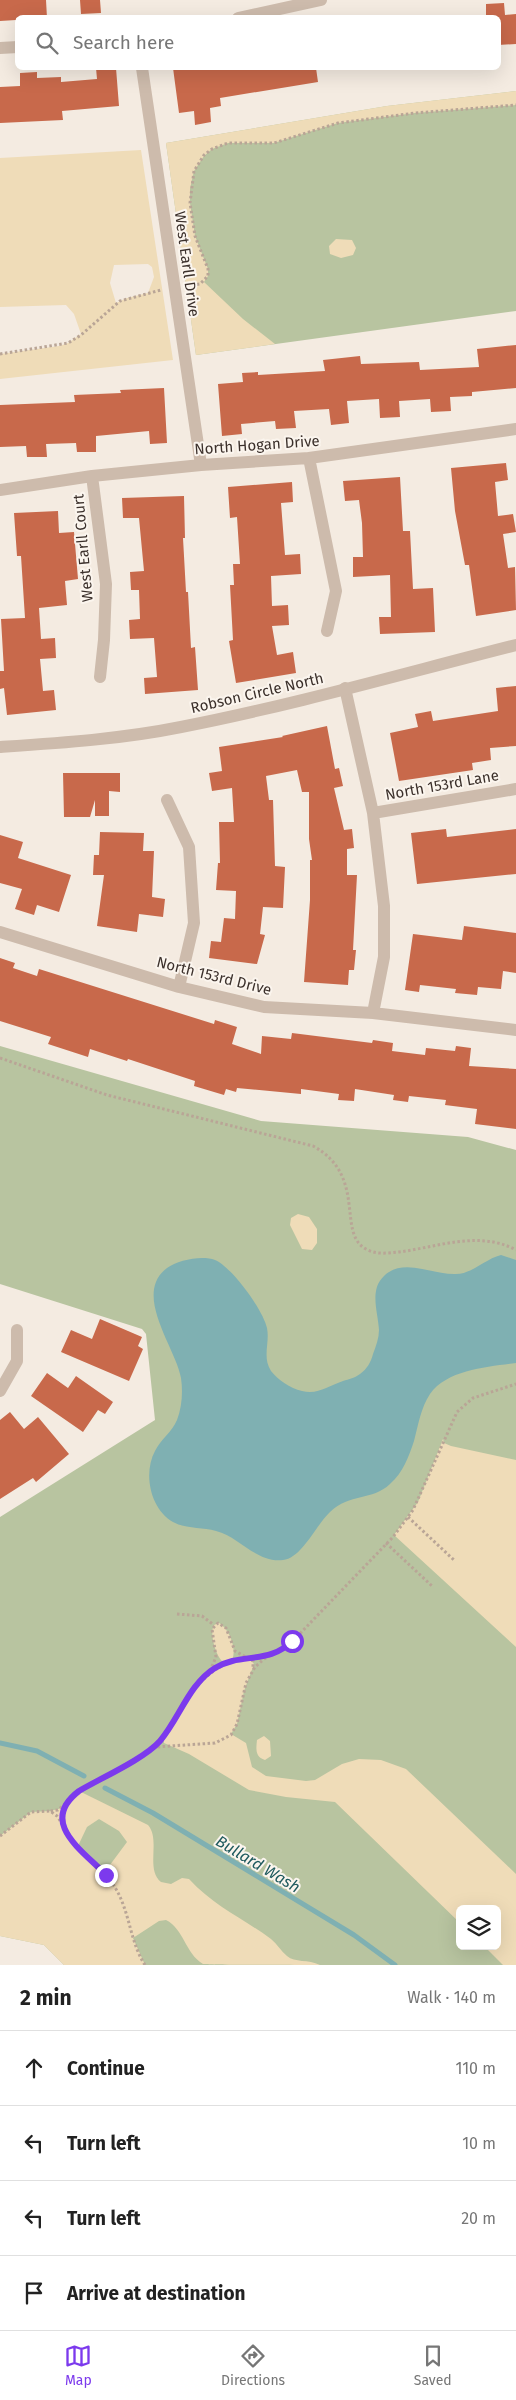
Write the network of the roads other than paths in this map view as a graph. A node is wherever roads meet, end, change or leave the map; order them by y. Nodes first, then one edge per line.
1 (321, 0) edge
2 (252, 15) edge
3 (15, 47) edge
4 (0, 48) edge
5 (142, 70) edge
6 (516, 429) edge
7 (309, 458) junction
8 (201, 465) junction
9 (92, 476) junction
10 (0, 490) edge
11 (327, 631) dead end
12 (516, 645) edge
13 (100, 677) dead end
14 (345, 688) junction
15 (0, 747) edge
16 (516, 789) edge
17 (167, 800) dead end
18 (373, 813) junction
19 (0, 932) edge
20 (179, 987) junction
21 (373, 1013) junction
22 (516, 1030) edge
23 (18, 1330) dead end
24 (0, 1391) edge

1 - 2 street
3 - 4 street
5 - 8 street, West Earll Drive
6 - 7 street, North Hogan Drive
7 - 8 street, North Hogan Drive
7 - 11 street
8 - 9 street, North Hogan Drive
9 - 10 street, North Hogan Drive
9 - 13 street, West Earll Court
12 - 14 street, Robson Circle North
14 - 15 street, Robson Circle North
14 - 18 street
16 - 18 street, North 153rd Lane
17 - 20 street
18 - 21 street
19 - 20 street, North 153rd Drive
20 - 21 street, North 153rd Drive
21 - 22 street, North 153rd Drive
23 - 24 street

